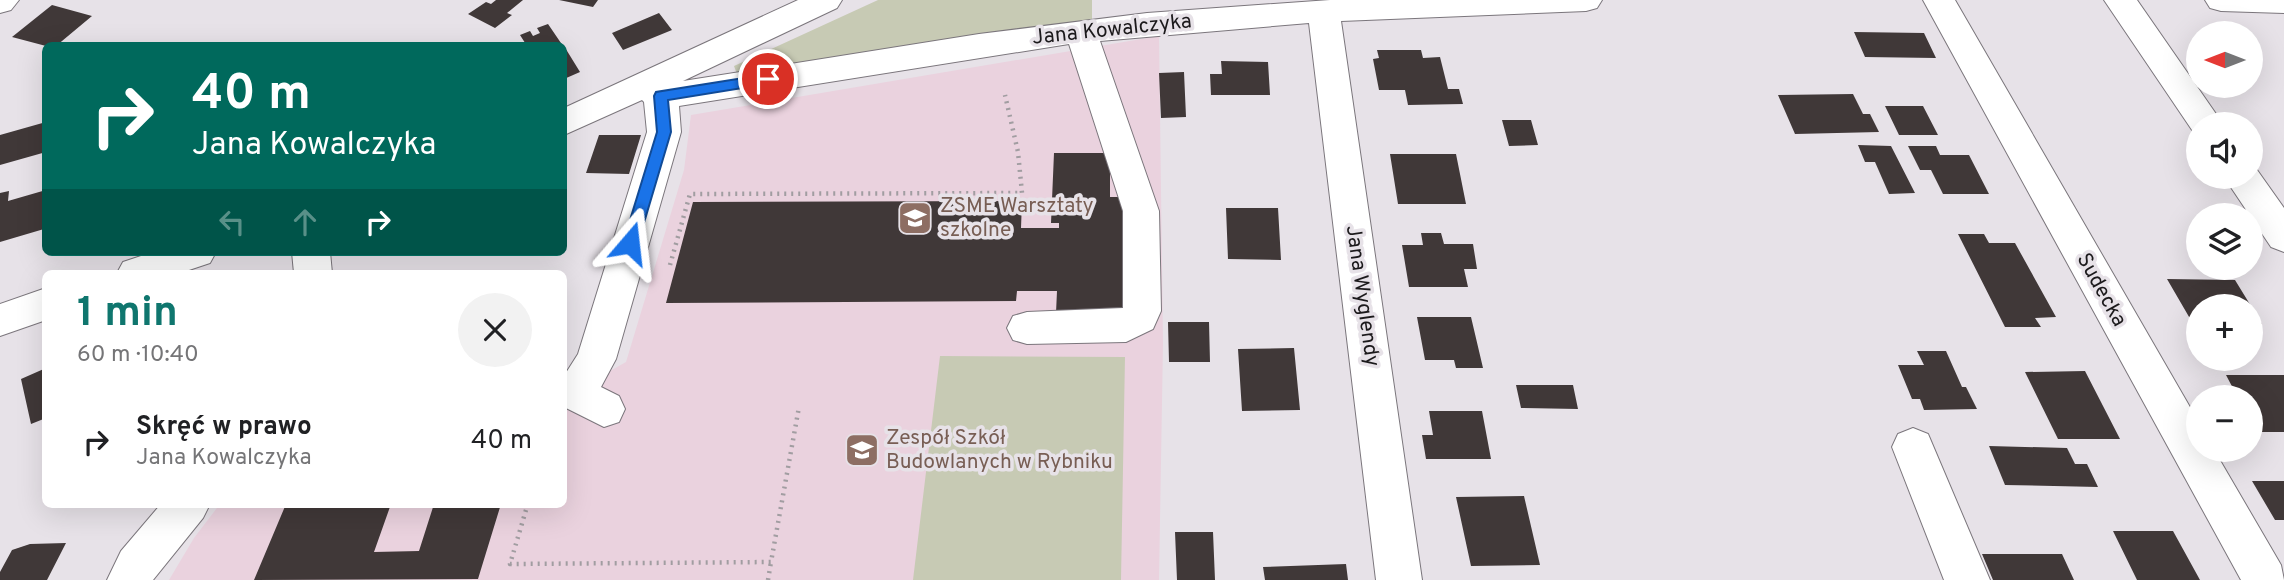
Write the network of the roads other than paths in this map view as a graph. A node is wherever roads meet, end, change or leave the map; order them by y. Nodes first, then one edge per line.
1 (826, 0) edge
2 (1586, 0) edge
3 (1938, 0) edge
4 (2120, 0) edge
5 (2221, 0) edge
6 (2284, 2) edge
7 (1324, 12) junction
8 (1081, 32) junction
9 (652, 91) junction
10 (2198, 112) edge
11 (567, 121) edge
12 (2250, 189) edge
13 (2284, 237) edge
14 (185, 256) edge
15 (145, 270) edge
16 (42, 305) edge
17 (0, 320) edge
18 (1027, 328) dead end
19 (581, 401) edge
20 (1913, 447) dead end
21 (185, 508) edge
22 (130, 580) edge
23 (1399, 580) edge
24 (1967, 580) edge
25 (2265, 580) edge

1 - 9 street
2 - 7 street, Jana Kowalczyka
3 - 25 street, Sudecka
4 - 10 street
5 - 6 street
7 - 8 street, Jana Kowalczyka
7 - 23 street, Jana Wyglendy
8 - 9 street, Jana Kowalczyka
8 - 18 street
9 - 11 street
9 - 19 street
12 - 13 street
14 - 15 street
16 - 17 street
20 - 24 street
21 - 22 street

